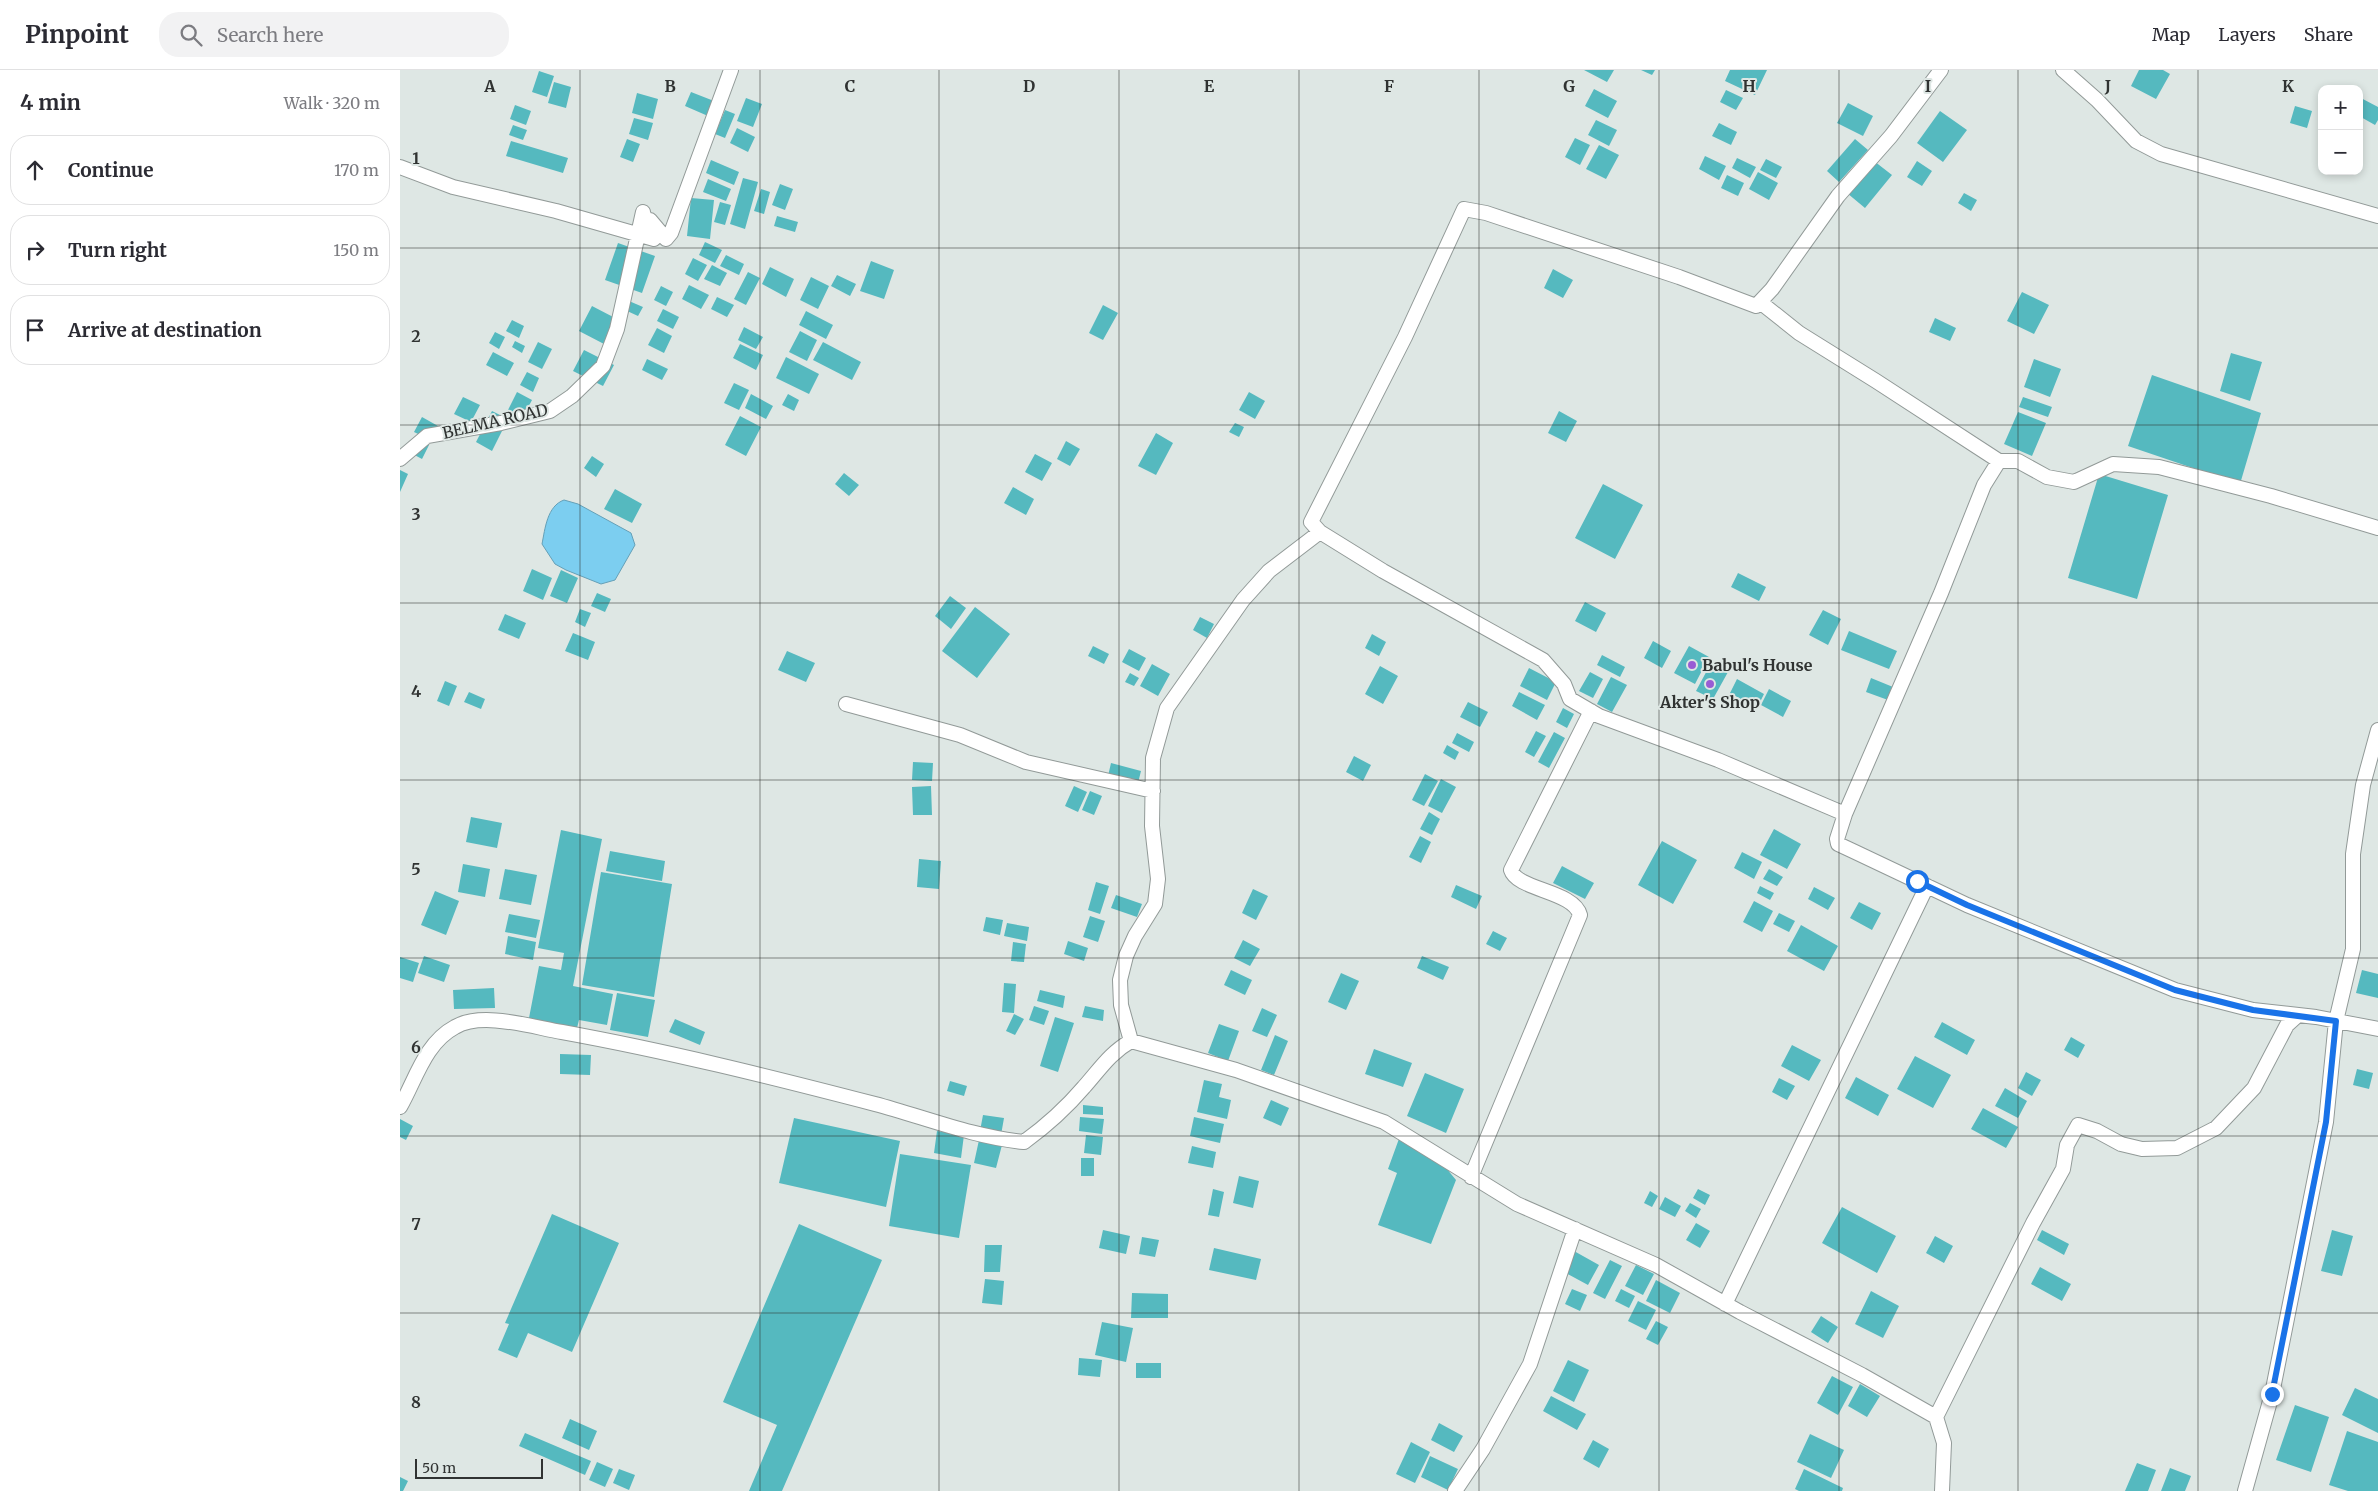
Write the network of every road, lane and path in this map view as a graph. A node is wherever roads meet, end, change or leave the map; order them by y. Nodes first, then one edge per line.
1 (731, 70) edge
2 (1940, 70) edge
3 (2063, 70) edge
4 (400, 167) edge
5 (643, 212) junction
6 (2378, 216) edge
7 (1760, 302) junction
8 (400, 459) edge
9 (1999, 461) junction
10 (2378, 528) edge
11 (1320, 532) junction
12 (846, 704) dead end
13 (1591, 711) junction
14 (2378, 730) edge
15 (1152, 791) junction
16 (1845, 814) junction
17 (1927, 886) junction
18 (2298, 1015) junction
19 (2336, 1021) junction
20 (2378, 1029) edge
21 (1131, 1041) junction
22 (400, 1106) edge
23 (1471, 1177) junction
24 (1575, 1229) junction
25 (1725, 1304) junction
26 (1936, 1417) junction
27 (1455, 1491) edge
28 (1942, 1491) edge
29 (2245, 1491) edge

1 - 5 street
2 - 7 street
3 - 6 street
4 - 5 street
5 - 8 street, BELMA ROAD
7 - 9 street
7 - 11 street
9 - 10 street
9 - 16 street
11 - 13 street
11 - 15 street
12 - 15 street
13 - 16 street
13 - 23 street
14 - 19 street
15 - 21 street
16 - 17 street
17 - 18 street
17 - 25 street
18 - 19 street
18 - 26 street
19 - 20 street
19 - 29 street
21 - 22 street
21 - 23 street
23 - 24 street
24 - 25 street
24 - 27 street
25 - 26 street
26 - 28 street

